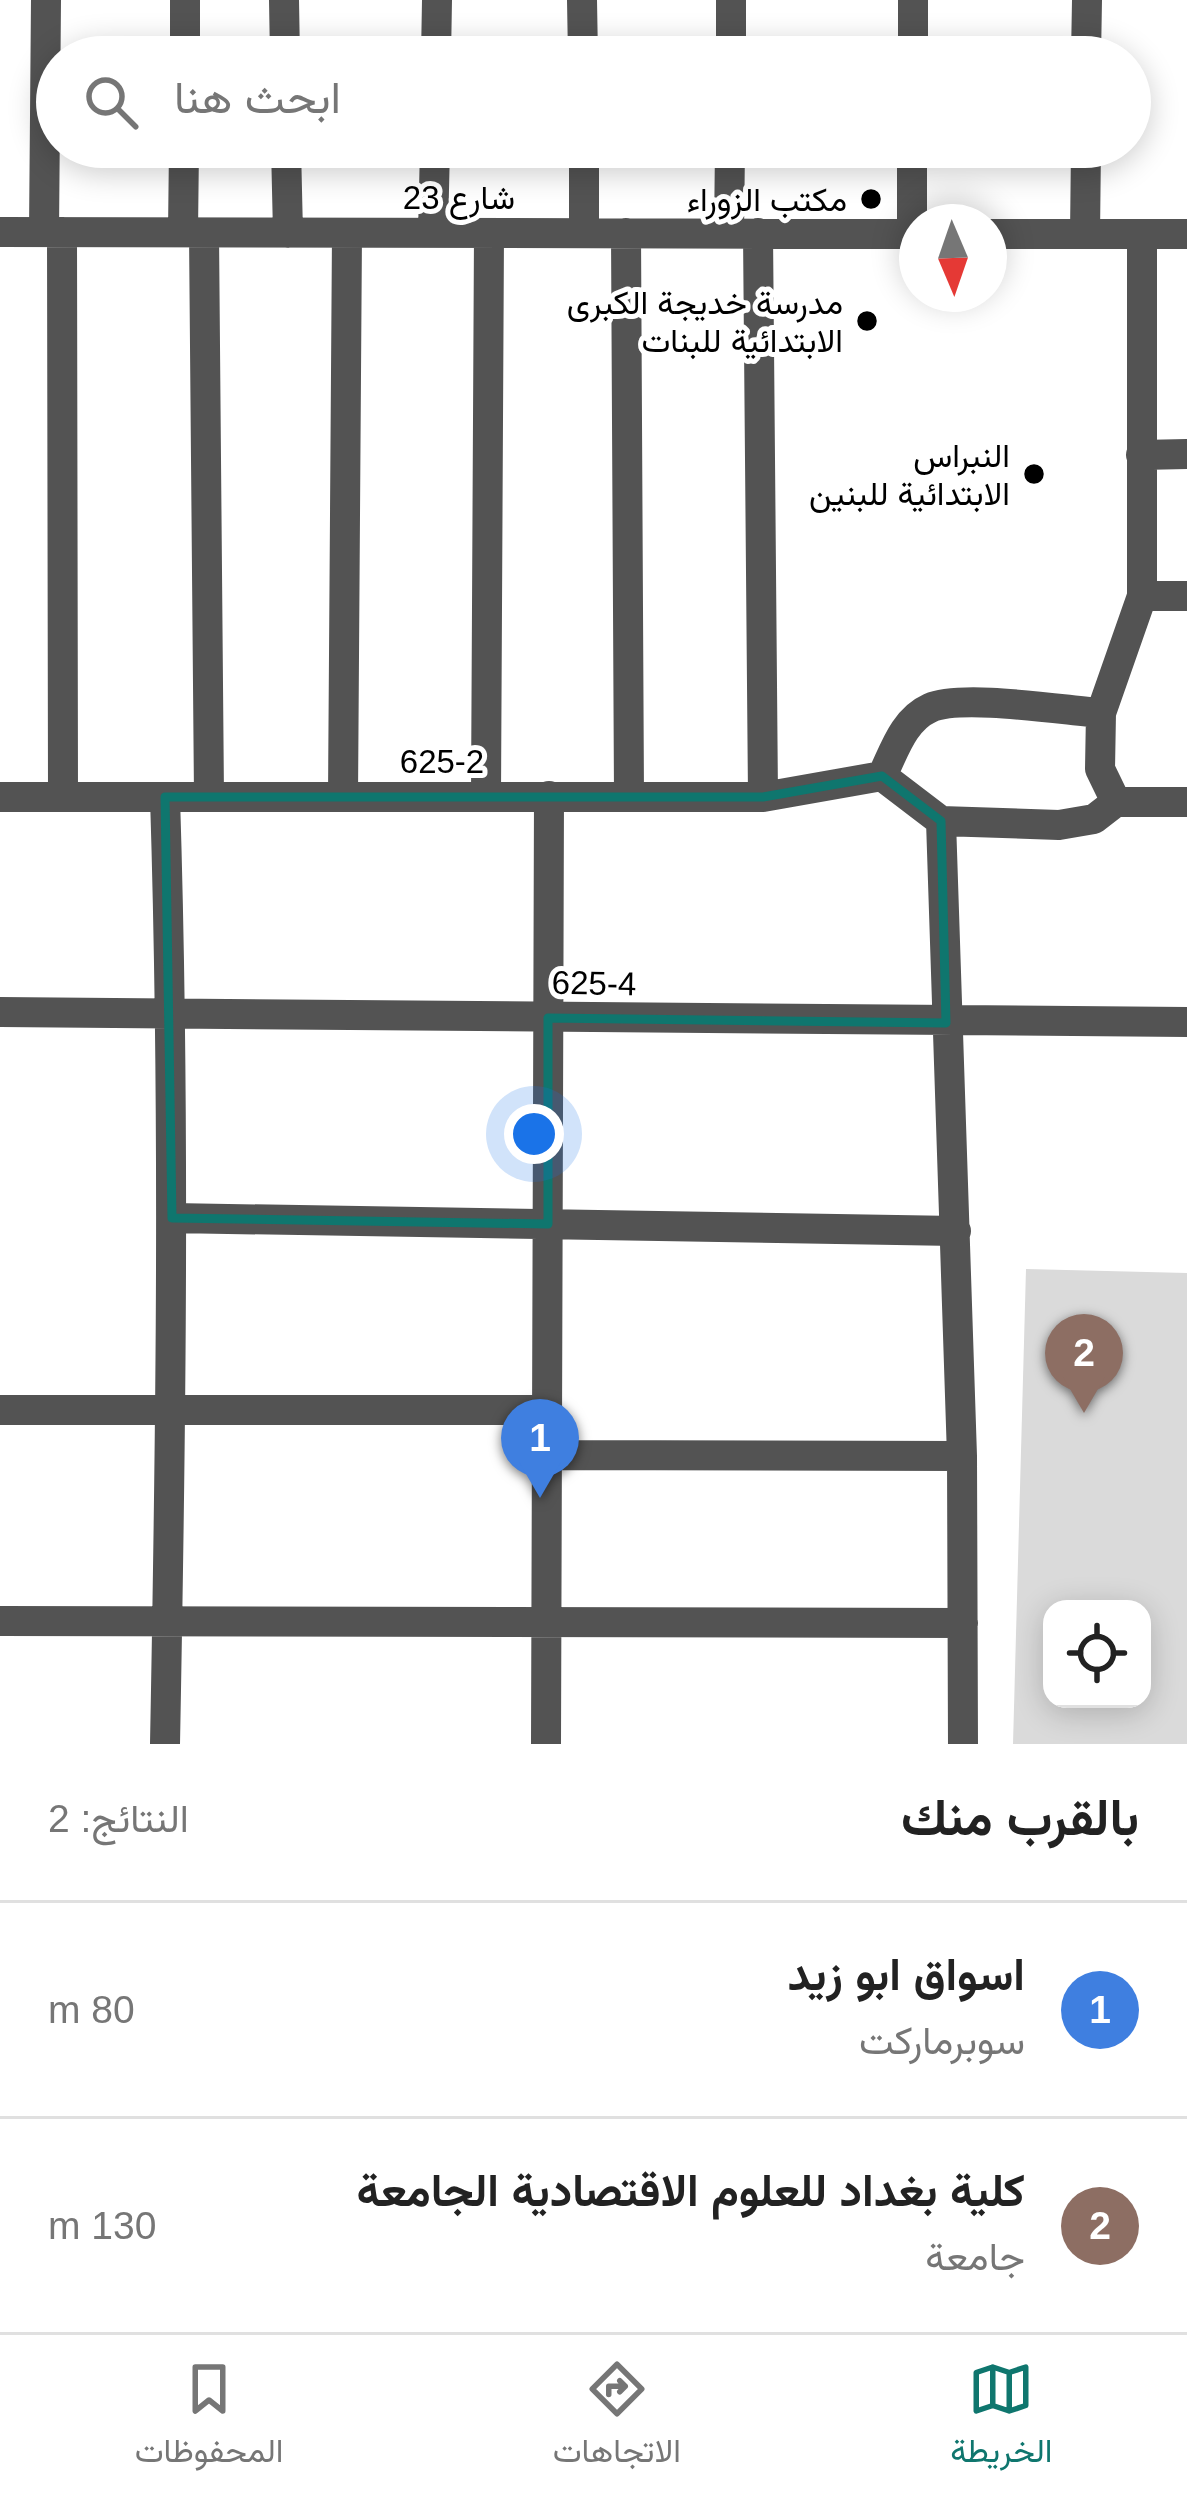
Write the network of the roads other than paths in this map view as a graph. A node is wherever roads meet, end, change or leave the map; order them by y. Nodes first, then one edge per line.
1 (46, 0) edge
2 (185, 0) edge
3 (284, 0) edge
4 (437, 0) edge
5 (583, 0) edge
6 (731, 0) edge
7 (913, 0) edge
8 (1087, 0) edge
9 (47, 36) edge
10 (184, 36) edge
11 (285, 36) edge
12 (436, 36) edge
13 (583, 36) edge
14 (731, 36) edge
15 (913, 36) edge
16 (1086, 36) edge
17 (51, 168) edge
18 (186, 168) edge
19 (286, 168) edge
20 (435, 168) edge
21 (584, 168) edge
22 (733, 168) edge
23 (913, 168) edge
24 (1086, 168) edge
25 (914, 204) edge
26 (0, 232) edge
27 (53, 232) junction
28 (193, 232) junction
29 (347, 232) junction
30 (584, 232) junction
31 (288, 233) junction
32 (433, 233) junction
33 (489, 233) junction
34 (626, 233) junction
35 (744, 233) junction
36 (899, 233) edge
37 (1007, 234) edge
38 (1085, 234) junction
39 (1142, 234) junction
40 (1187, 234) edge
41 (1187, 454) edge
42 (1141, 455) junction
43 (1142, 596) junction
44 (1187, 596) edge
45 (1101, 713) junction
46 (882, 776) junction
47 (486, 796) junction
48 (549, 796) junction
49 (629, 796) junction
50 (763, 796) junction
51 (0, 797) edge
52 (63, 797) junction
53 (165, 797) junction
54 (209, 797) junction
55 (343, 797) junction
56 (1116, 802) junction
57 (1187, 802) edge
58 (941, 821) junction
59 (0, 1012) edge
60 (172, 1014) junction
61 (548, 1018) junction
62 (1187, 1022) edge
63 (946, 1023) junction
64 (172, 1219) junction
65 (548, 1224) junction
66 (956, 1231) junction
67 (0, 1410) edge
68 (548, 1410) junction
69 (172, 1412) junction
70 (547, 1455) junction
71 (962, 1456) junction
72 (0, 1622) edge
73 (167, 1622) junction
74 (547, 1622) junction
75 (963, 1623) junction
76 (165, 1744) edge
77 (546, 1744) edge
78 (963, 1744) edge

1 - 9 street
2 - 10 street
3 - 11 street
4 - 12 street
5 - 13 street
6 - 14 street
7 - 15 street
8 - 16 street
17 - 27 street
18 - 28 street
19 - 31 street
20 - 32 street
21 - 30 street
22 - 35 street
23 - 25 street
24 - 38 street
26 - 27 street, شارع 23
27 - 28 street, شارع 23
27 - 52 street
28 - 31 street, شارع 23
28 - 54 street
29 - 31 street, شارع 23
29 - 32 street, شارع 23
29 - 55 street
30 - 33 street, شارع 23
30 - 34 street, شارع 23
32 - 33 street, شارع 23
33 - 47 street
34 - 35 street, شارع 23
34 - 49 street
35 - 36 street, شارع 23
35 - 50 street
37 - 38 street
38 - 39 street
39 - 40 street
39 - 42 street
41 - 42 street
42 - 43 street
43 - 44 street
43 - 45 street
45 - 46 street
45 - 56 street
46 - 50 street, 625-2
46 - 58 street
47 - 48 street, 625-2
47 - 55 street, 625-2
48 - 49 street, 625-2
48 - 61 street
49 - 50 street, 625-2
51 - 52 street, 625-2
52 - 53 street, 625-2
53 - 54 street, 625-2
53 - 60 street
54 - 55 street, 625-2
56 - 57 street
56 - 58 street
58 - 63 street
59 - 60 street, 625-4
60 - 61 street, 625-4
60 - 64 street
61 - 63 street, 625-4
61 - 65 street
62 - 63 street, 625-4
63 - 66 street
64 - 65 street
64 - 69 street
65 - 66 street
65 - 68 street
66 - 71 street
67 - 69 street
68 - 69 street
68 - 70 street
69 - 73 street
70 - 71 street
70 - 74 street
71 - 75 street
72 - 73 street
73 - 74 street
73 - 76 street
74 - 75 street
74 - 77 street
75 - 78 street

